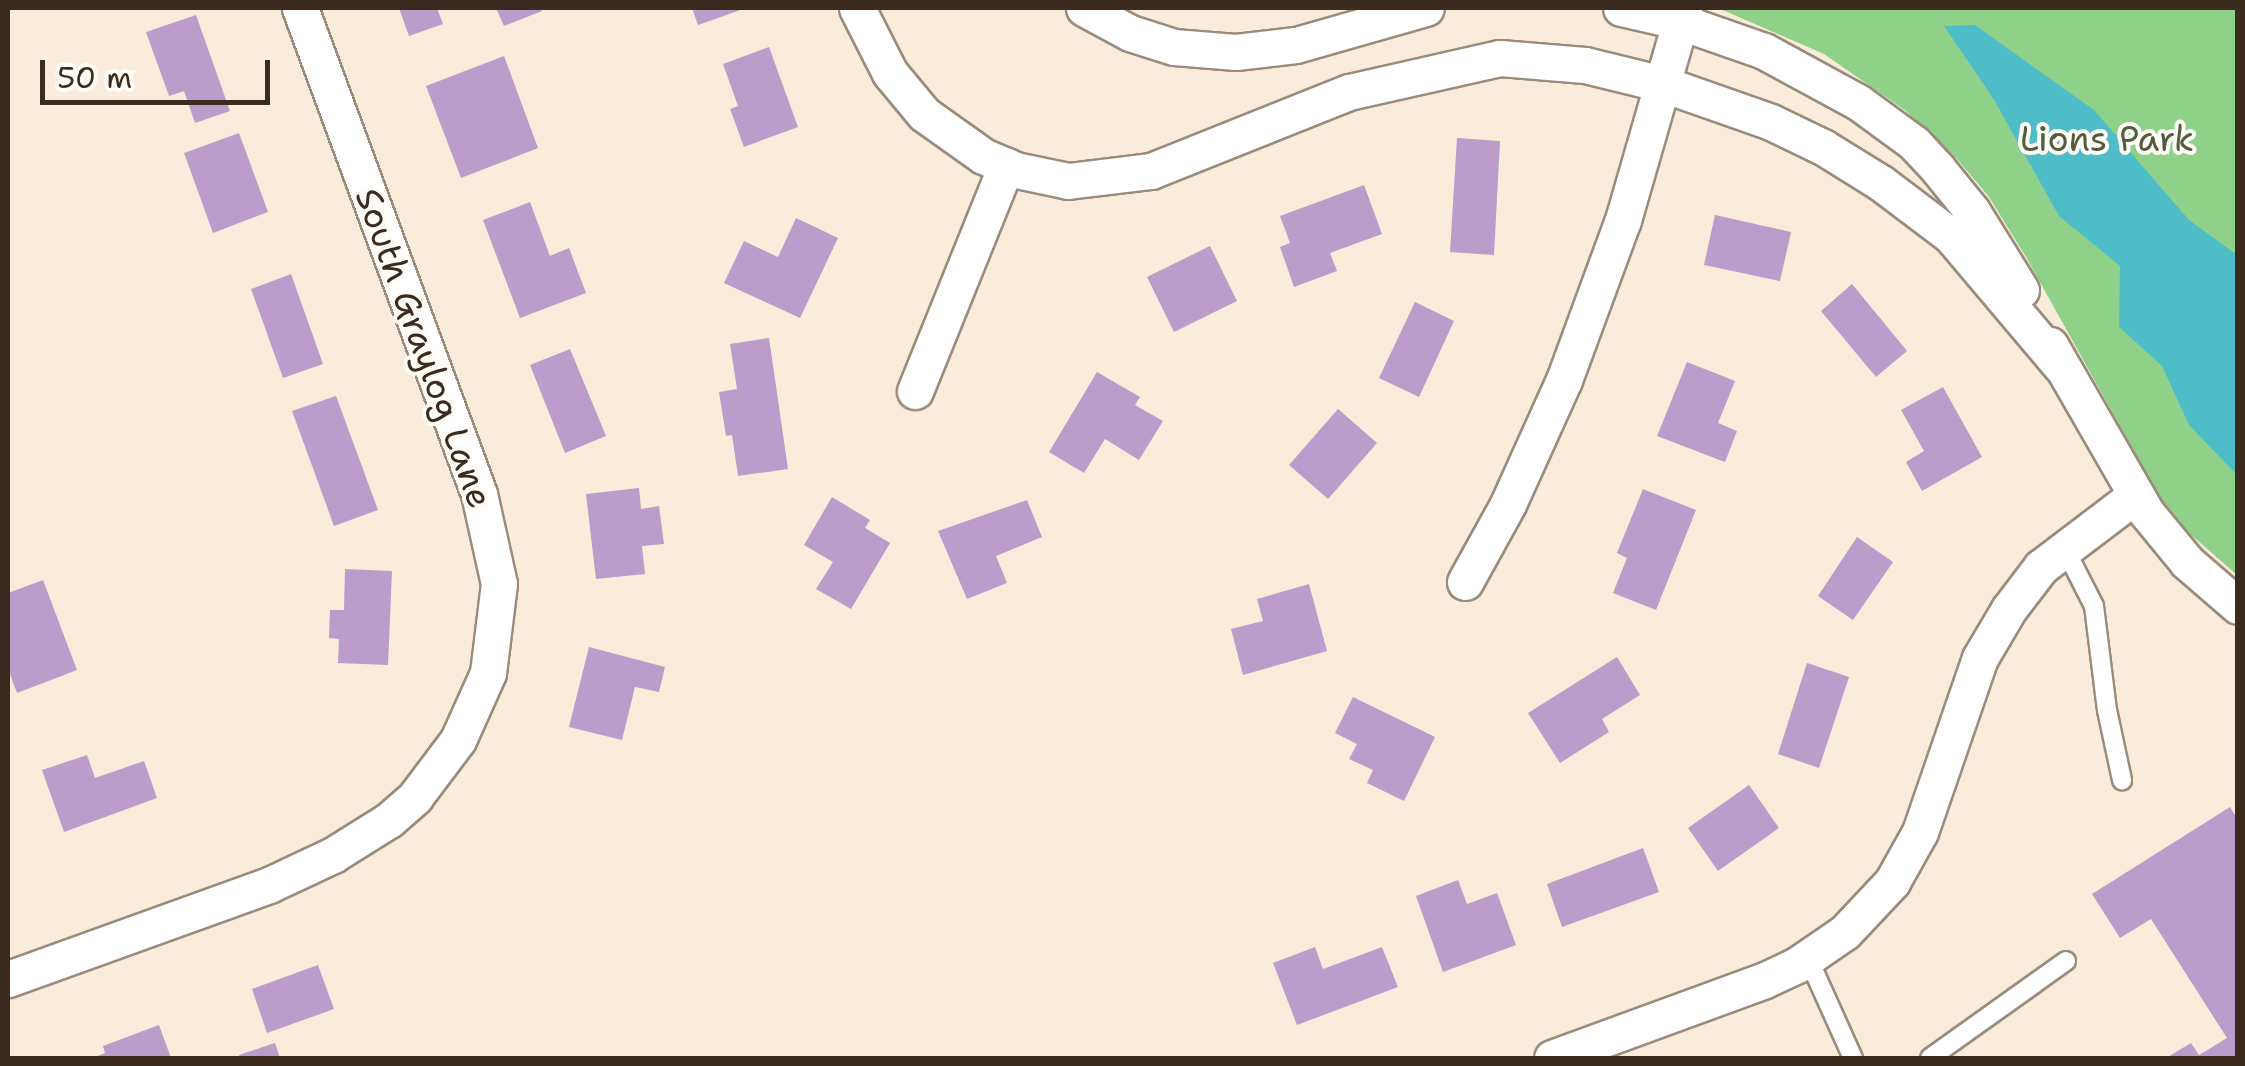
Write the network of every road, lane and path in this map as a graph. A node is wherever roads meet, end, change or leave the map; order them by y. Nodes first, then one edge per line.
1 (300, 8) edge
2 (857, 8) edge
3 (1084, 8) edge
4 (1426, 8) edge
5 (1621, 8) edge
6 (1681, 14) edge
7 (1663, 84) junction
8 (1006, 166) junction
9 (2061, 366) junction
10 (916, 391) dead end
11 (2136, 495) junction
12 (2064, 547) junction
13 (1465, 582) dead end
14 (2238, 606) edge
15 (2122, 780) dead end
16 (1808, 958) junction
17 (2066, 961) dead end
18 (8, 977) edge
19 (1552, 1058) edge
20 (1853, 1058) edge
21 (1930, 1058) edge

1 - 18 street, South Graylog Lane
2 - 8 street
3 - 4 street
5 - 6 street
6 - 7 street
6 - 9 street
7 - 8 street
7 - 9 street
7 - 13 street
8 - 10 street
9 - 11 street
11 - 12 street
11 - 14 street
12 - 15 lane
12 - 16 street
16 - 19 street
16 - 20 lane
17 - 21 lane

